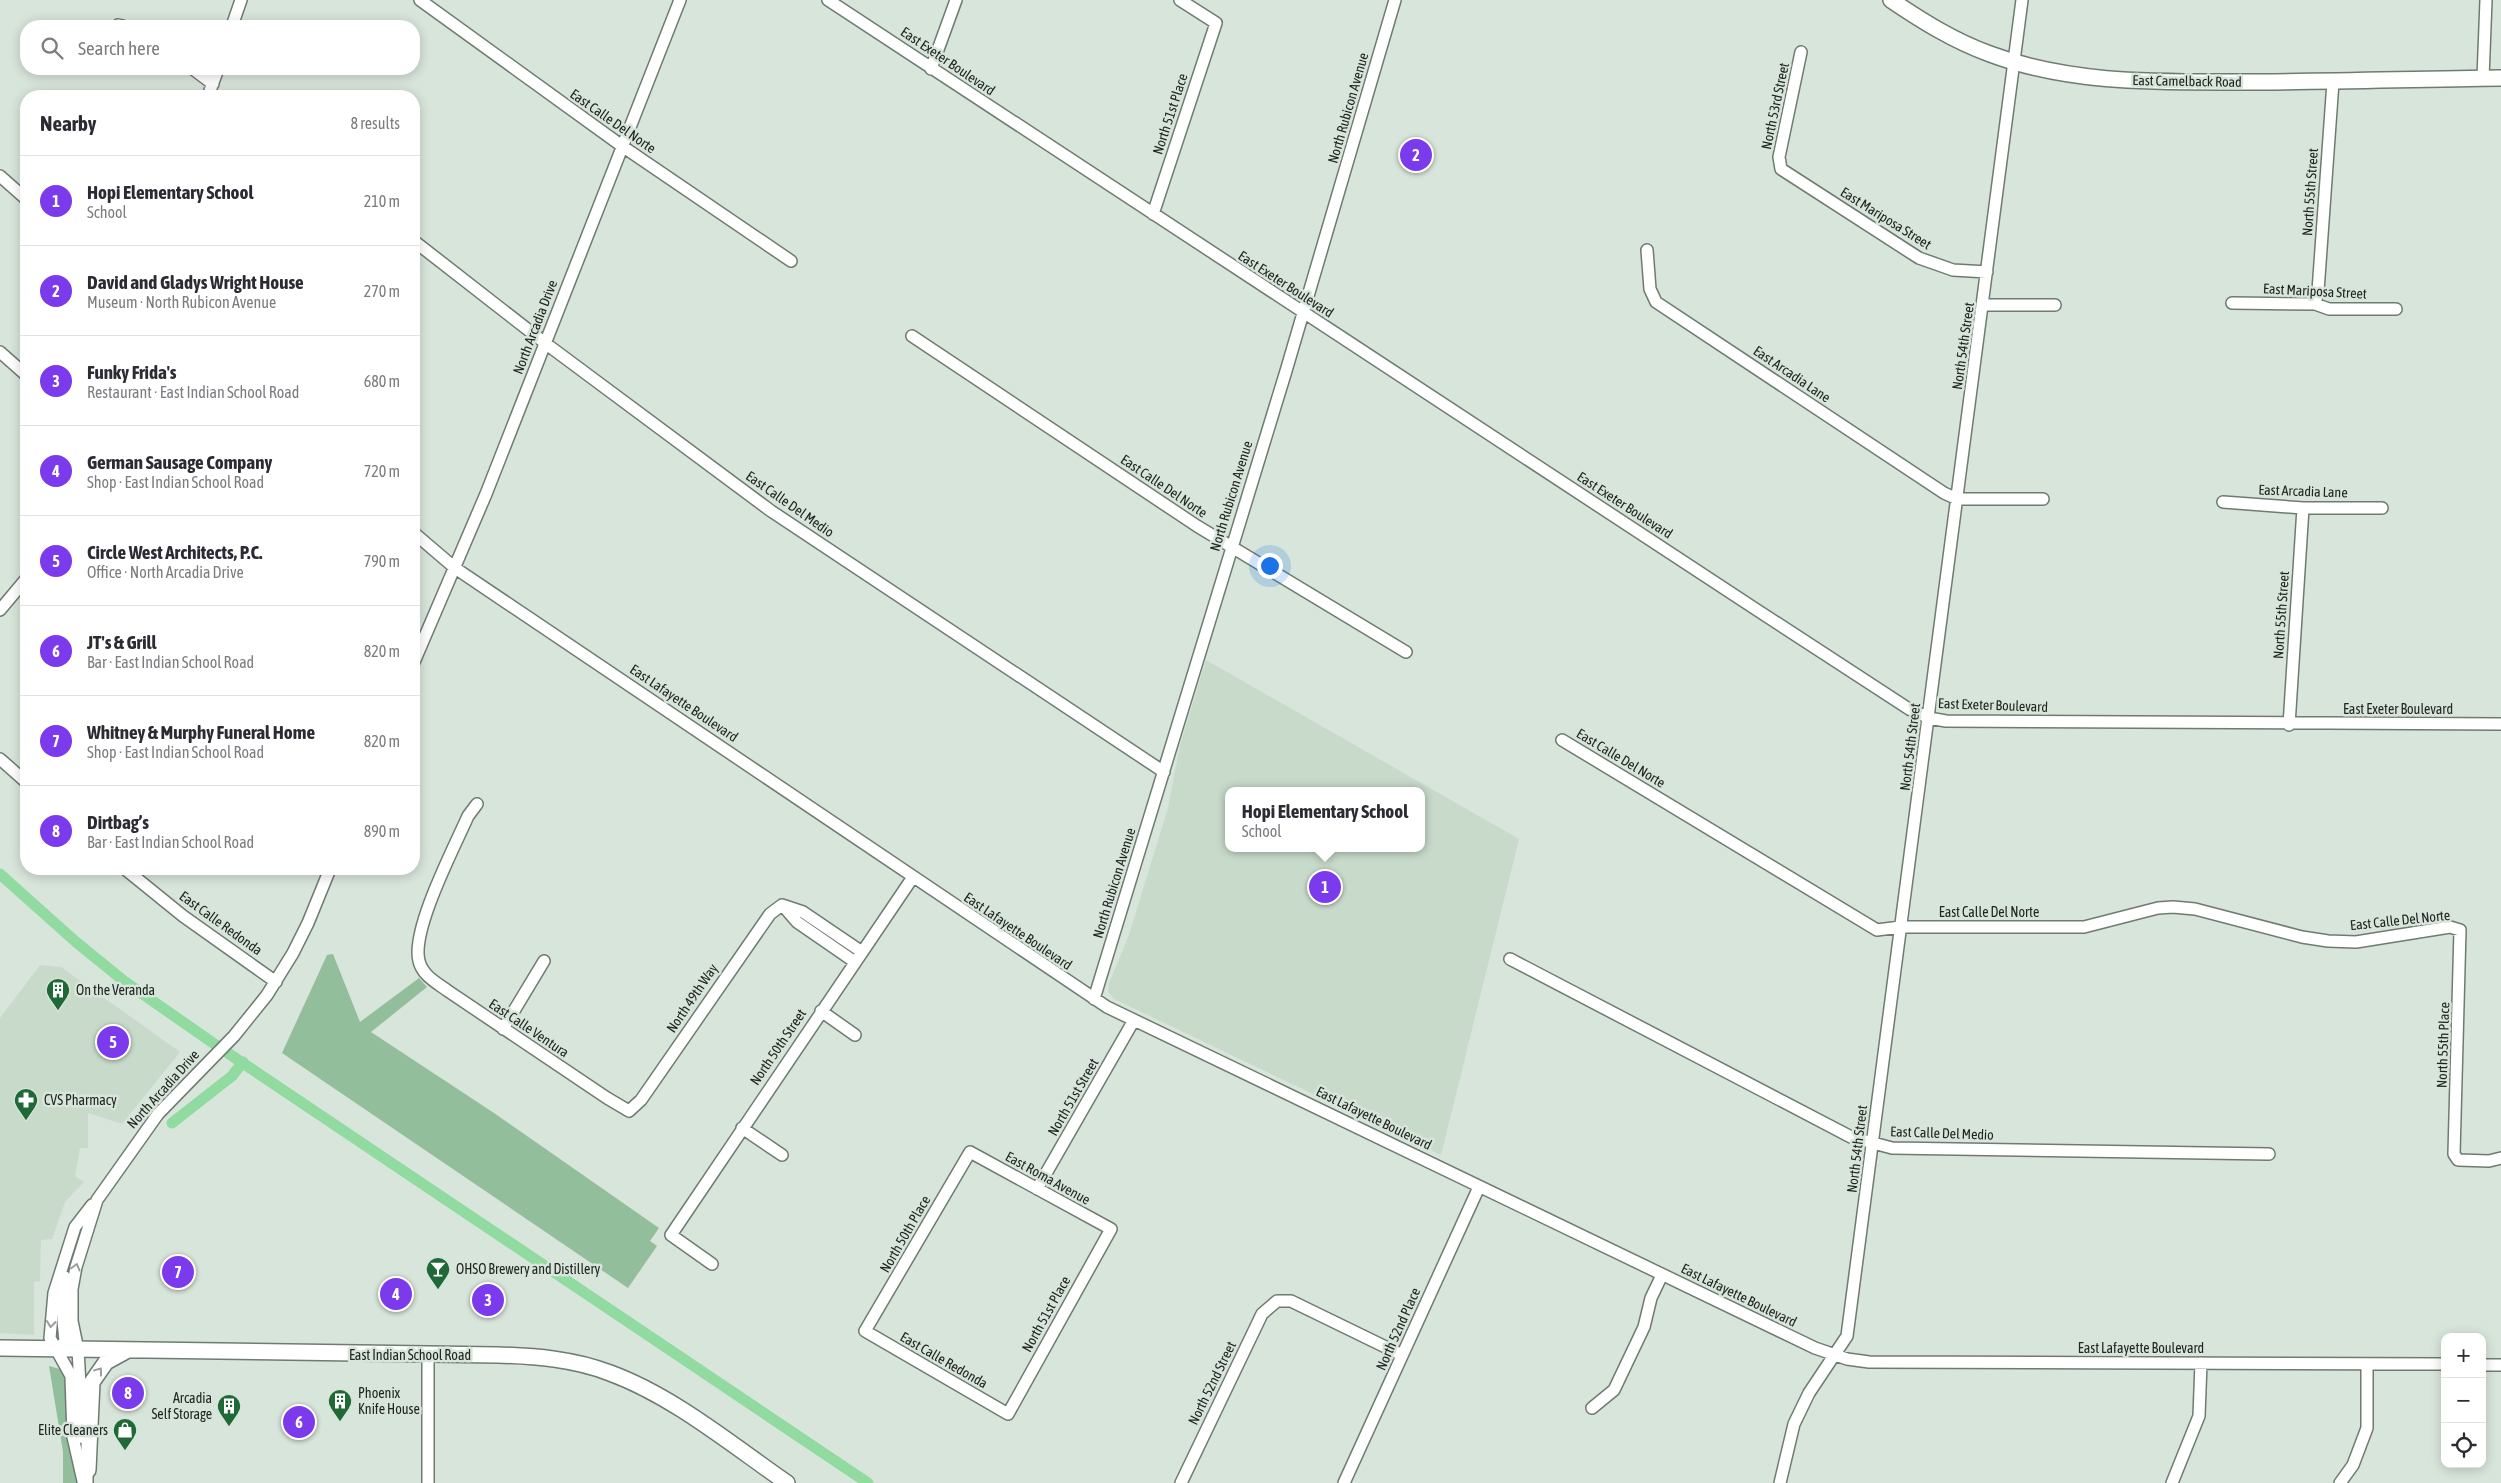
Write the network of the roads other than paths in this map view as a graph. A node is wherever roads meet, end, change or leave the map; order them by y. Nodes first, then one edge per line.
1 (241, 0) edge
2 (420, 0) edge
3 (680, 0) edge
4 (828, 0) edge
5 (956, 0) edge
6 (1180, 0) edge
7 (1395, 0) edge
8 (1891, 0) edge
9 (2022, 0) edge
10 (2486, 0) edge
11 (234, 20) edge
12 (1801, 52) dead end
13 (2015, 62) junction
14 (931, 69) junction
15 (201, 75) edge
16 (216, 75) edge
17 (2483, 78) junction
18 (2501, 78) edge
19 (2333, 82) junction
20 (213, 84) junction
21 (210, 90) edge
22 (622, 146) junction
23 (1779, 165) joint
24 (0, 176) edge
25 (20, 194) edge
26 (1153, 214) junction
27 (420, 245) edge
28 (1647, 250) dead end
29 (791, 261) dead end
30 (1987, 272) junction
31 (2232, 303) dead end
32 (2315, 304) junction
33 (1983, 305) junction
34 (2055, 305) dead end
35 (2396, 309) dead end
36 (1303, 313) junction
37 (912, 336) dead end
38 (545, 343) junction
39 (1, 356) edge
40 (20, 370) edge
41 (1957, 499) junction
42 (2043, 499) dead end
43 (2223, 502) dead end
44 (2304, 508) junction
45 (2382, 508) dead end
46 (420, 538) edge
47 (1230, 547) junction
48 (455, 568) junction
49 (20, 587) edge
50 (0, 610) edge
51 (420, 648) edge
52 (1406, 652) dead end
53 (1929, 718) junction
54 (2289, 724) junction
55 (2501, 724) edge
56 (1562, 740) dead end
57 (0, 759) edge
58 (1164, 772) junction
59 (20, 777) edge
60 (477, 804) dead end
61 (132, 875) edge
62 (328, 875) edge
63 (913, 877) junction
64 (1900, 927) junction
65 (2460, 930) joint
66 (858, 957) junction
67 (1510, 959) dead end
68 (544, 961) dead end
69 (276, 982) junction
70 (1094, 999) junction
71 (821, 1011) junction
72 (1134, 1020) junction
73 (503, 1029) junction
74 (855, 1035) dead end
75 (629, 1111) joint
76 (742, 1128) junction
77 (1872, 1144) junction
78 (970, 1152) joint
79 (2269, 1154) dead end
80 (782, 1155) dead end
81 (2501, 1158) edge
82 (1479, 1187) junction
83 (1037, 1189) junction
84 (97, 1200) junction
85 (1111, 1229) joint
86 (712, 1264) dead end
87 (1662, 1275) junction
88 (865, 1332) joint
89 (0, 1348) edge
90 (58, 1349) junction
91 (78, 1350) junction
92 (127, 1351) junction
93 (428, 1355) junction
94 (1402, 1355) junction
95 (1835, 1356) junction
96 (2201, 1363) junction
97 (2368, 1364) junction
98 (2441, 1364) edge
99 (2486, 1364) edge
100 (2501, 1365) edge
101 (1592, 1408) dead end
102 (1008, 1414) joint
103 (86, 1479) edge
104 (1783, 1482) edge
105 (428, 1483) edge
106 (787, 1483) edge
107 (1181, 1483) edge
108 (1346, 1483) edge
109 (2172, 1483) edge
110 (2340, 1483) edge

1 - 11 street
2 - 22 street, East Calle Del Norte
3 - 22 street, North Arcadia Drive
4 - 14 street, East Exeter Boulevard
5 - 14 street
6 - 26 street, North 51st Place
7 - 36 street, North Rubicon Avenue
8 - 13 main road, East Camelback Road
9 - 13 street, North 54th Street
10 - 17 street
12 - 23 street, North 53rd Street
13 - 19 main road, East Camelback Road
13 - 30 street, North 54th Street
14 - 26 street, East Exeter Boulevard
15 - 20 street
16 - 20 street
17 - 18 main road, East Camelback Road
17 - 19 main road, East Camelback Road
19 - 32 street, North 55th Street
20 - 21 street
22 - 29 street, East Calle Del Norte
22 - 38 street, North Arcadia Drive
23 - 30 street, East Mariposa Street
24 - 25 street
26 - 36 street, East Exeter Boulevard
27 - 38 street, East Calle Del Medio
28 - 41 street, East Arcadia Lane
30 - 33 street, North 54th Street
31 - 32 street, East Mariposa Street
32 - 35 street, East Mariposa Street
33 - 34 street
33 - 41 street, North 54th Street
36 - 47 street, North Rubicon Avenue
36 - 53 street, East Exeter Boulevard
37 - 47 street, East Calle Del Norte
38 - 48 street, North Arcadia Drive
38 - 58 street, East Calle Del Medio
39 - 40 street
41 - 42 street
41 - 53 street, North 54th Street
43 - 44 street, East Arcadia Lane
44 - 45 street, East Arcadia Lane
44 - 54 street, North 55th Street
46 - 48 street, East Lafayette Boulevard
47 - 52 street, East Calle Del Norte
47 - 58 street, North Rubicon Avenue
48 - 51 street, North Arcadia Drive
48 - 63 street, East Lafayette Boulevard
49 - 50 street
53 - 54 street, East Exeter Boulevard
53 - 64 street, North 54th Street
54 - 55 street, East Exeter Boulevard
56 - 64 street, East Calle Del Norte
57 - 59 street
58 - 70 street, North Rubicon Avenue
60 - 73 street, East Calle Ventura
61 - 69 street, East Calle Redonda
62 - 69 street, North Arcadia Drive
63 - 66 street, North 50th Street
63 - 70 street, East Lafayette Boulevard
64 - 65 street, East Calle Del Norte
64 - 77 street, North 54th Street
65 - 81 street, North 55th Place
66 - 71 street, North 50th Street
66 - 75 street, North 49th Way
67 - 77 street, East Calle Del Medio
68 - 73 street
69 - 84 street, North Arcadia Drive
70 - 72 street, East Lafayette Boulevard
71 - 74 street
71 - 76 street, North 50th Street
72 - 82 street, East Lafayette Boulevard
72 - 83 street, North 51st Street
73 - 75 street, East Calle Ventura
76 - 80 street
76 - 86 street, North 50th Street
77 - 79 street, East Calle Del Medio
77 - 95 street, North 54th Street
78 - 83 street, East Roma Avenue
78 - 88 street, North 50th Place
82 - 87 street, East Lafayette Boulevard
82 - 94 street, North 52nd Place
83 - 85 street, East Roma Avenue
84 -> 90 street
91 -> 84 street, North Arcadia Drive
85 - 102 street, North 51st Place
87 - 95 street, East Lafayette Boulevard
87 - 101 street
88 - 102 street, East Calle Redonda
89 - 90 main road, East Indian School Road
90 - 91 main road, East Indian School Road
90 - 103 street
91 - 92 main road, East Indian School Road
91 - 103 street, North Arcadia Drive
92 - 93 main road, East Indian School Road
103 -> 92 main road
93 - 105 street
93 - 106 main road, East Indian School Road
94 - 107 street, North 52nd Street
94 - 108 street, North 52nd Place
95 - 96 street, East Lafayette Boulevard
95 - 104 street, North 54th Street
96 - 97 street, East Lafayette Boulevard
96 - 109 street
97 - 98 street, East Lafayette Boulevard
97 - 110 street
99 - 100 street

